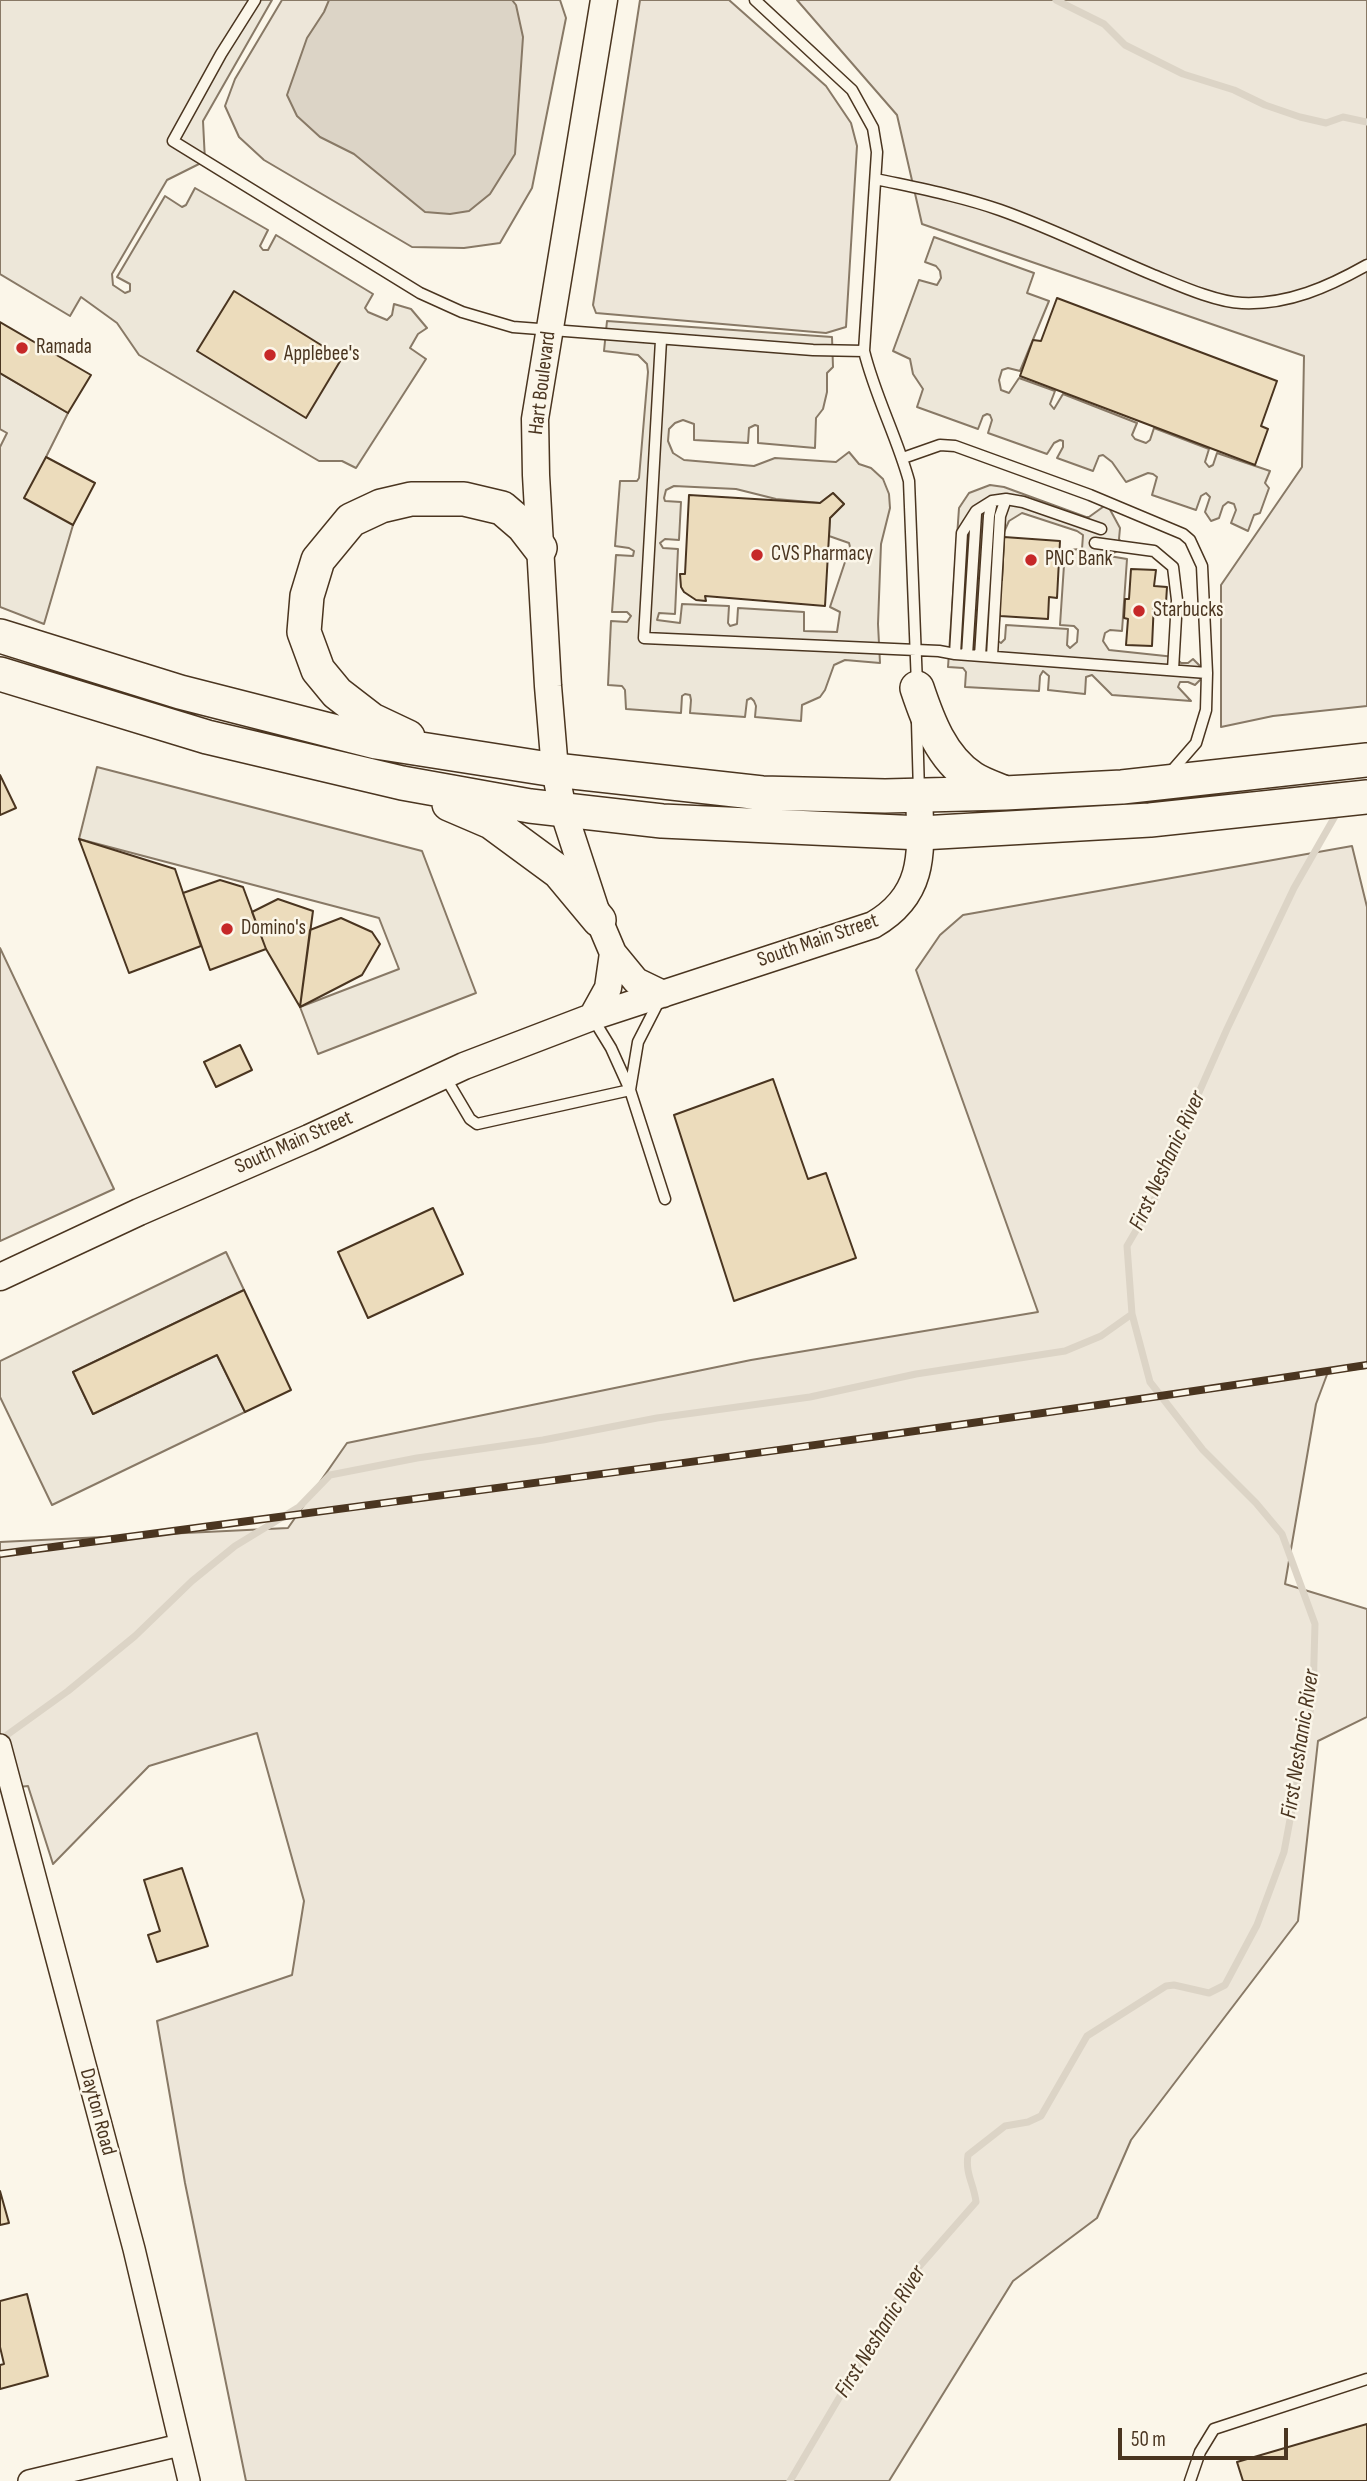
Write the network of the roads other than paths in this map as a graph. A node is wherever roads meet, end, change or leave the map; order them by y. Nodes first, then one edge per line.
1 (255, 0) edge
2 (604, 0) edge
3 (755, 0) edge
4 (876, 179) junction
5 (1367, 265) edge
6 (549, 331) junction
7 (661, 340) junction
8 (864, 351) junction
9 (903, 458) junction
10 (1006, 499) junction
11 (992, 501) junction
12 (1101, 529) dead end
13 (1095, 543) dead end
14 (540, 548) junction
15 (0, 636) edge
16 (916, 650) junction
17 (961, 654) junction
18 (986, 656) junction
19 (1173, 670) junction
20 (1207, 673) junction
21 (0, 674) edge
22 (917, 688) junction
23 (442, 753) junction
24 (1367, 760) edge
25 (555, 770) junction
26 (1160, 782) junction
27 (402, 783) junction
28 (1005, 793) junction
29 (919, 796) junction
30 (1367, 797) edge
31 (563, 810) junction
32 (920, 833) junction
33 (599, 920) junction
34 (613, 953) junction
35 (663, 994) junction
36 (592, 1017) junction
37 (444, 1074) junction
38 (630, 1090) junction
39 (665, 1199) dead end
40 (0, 1277) edge
41 (2, 1751) edge
42 (1367, 2379) edge
43 (180, 2445) junction
44 (182, 2480) edge
45 (29, 2481) edge
46 (1190, 2481) edge

1 - 6 lane
2 - 6 street, Hart Boulevard
3 - 4 lane
4 - 5 lane
4 - 8 lane
6 - 7 lane
6 - 14 street, Hart Boulevard
7 - 8 lane
7 - 16 lane
8 - 9 lane
9 - 16 lane
9 - 20 lane
10 - 11 lane
10 - 12 lane
10 - 18 lane
11 - 17 lane
11 - 18 lane
13 - 19 lane
14 - 23 highway
14 - 25 street, Hart Boulevard
15 - 23 highway
16 - 17 lane
16 - 22 lane
17 - 18 lane
18 - 19 lane
19 - 20 lane
20 - 26 lane
21 - 27 highway
22 - 28 highway
22 - 29 lane
23 - 25 highway
24 - 26 highway
25 - 29 highway
25 - 31 street, Hart Boulevard
26 - 28 highway
27 - 31 highway
27 - 33 highway
28 - 29 highway
29 - 32 street, South Main Street
30 - 32 highway
31 - 32 highway
31 - 33 street
32 - 35 street, South Main Street
33 - 34 street
34 - 35 street
34 - 36 street
35 - 36 street, South Main Street
35 - 38 lane
36 - 37 street, South Main Street
36 - 38 lane
37 - 38 lane
37 - 40 street, South Main Street
38 - 39 lane
41 - 43 street, Dayton Road
42 - 46 lane
43 - 44 street, Dayton Road
43 - 45 street

